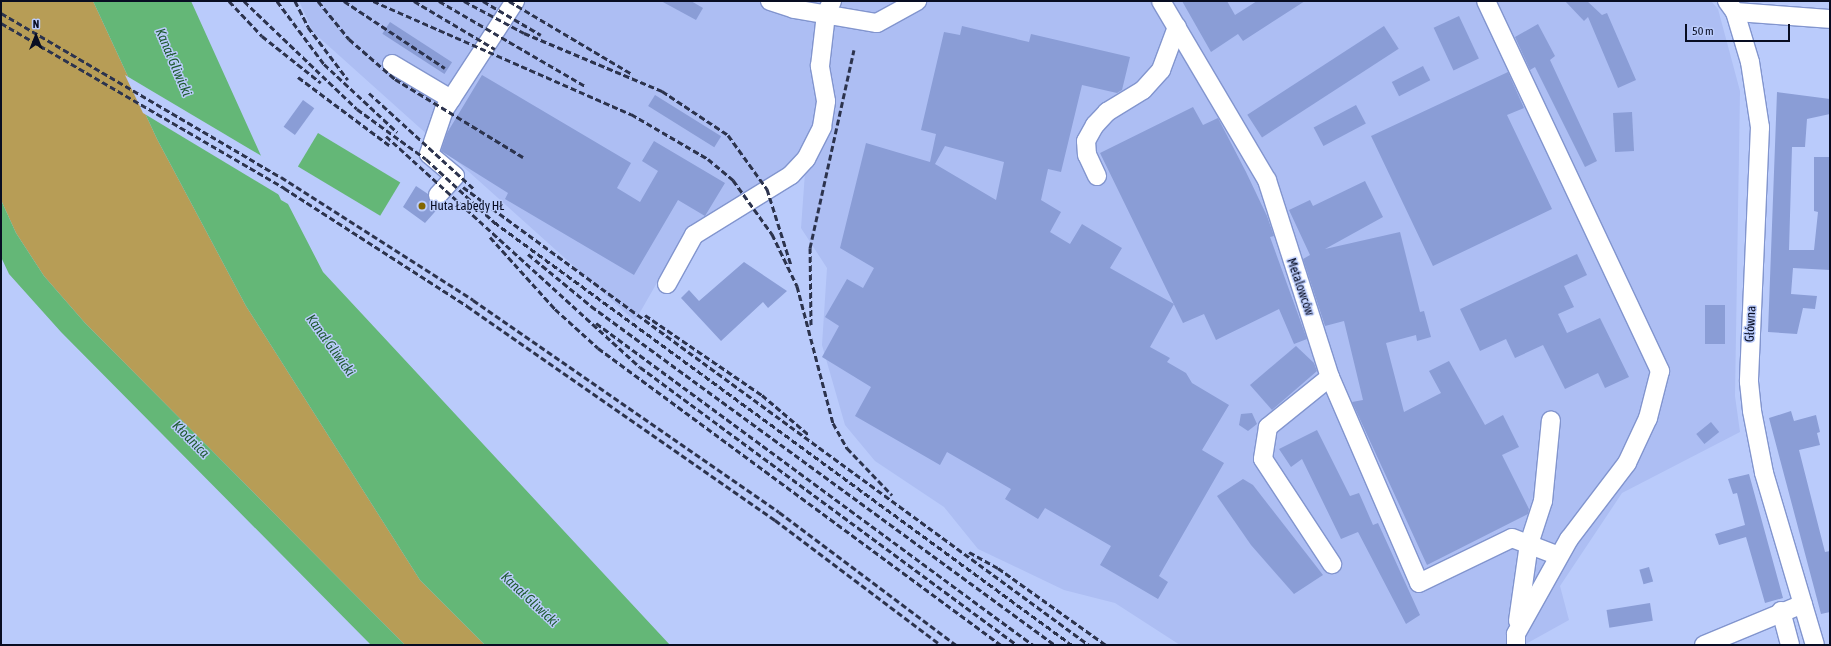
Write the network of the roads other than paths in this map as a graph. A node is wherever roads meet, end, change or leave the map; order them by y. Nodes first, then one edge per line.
1 (515, 1) edge
2 (770, 1) edge
3 (917, 1) edge
4 (1161, 1) edge
5 (1486, 1) edge
6 (829, 7) edge
7 (1731, 7) edge
8 (1830, 19) edge
9 (1177, 27) junction
10 (392, 64) dead end
11 (451, 99) junction
12 (1097, 176) dead end
13 (438, 195) dead end
14 (667, 284) dead end
15 (1330, 377) junction
16 (1551, 420) dead end
17 (1528, 544) junction
18 (1559, 556) junction
19 (1332, 564) dead end
20 (1803, 604) junction
21 (1781, 611) junction
22 (1516, 639) edge
23 (1704, 645) edge
24 (1790, 645) edge
25 (1815, 645) edge

1 - 11 street
2 - 6 street
3 - 6 street
4 - 9 street, Metalowców
5 - 18 street
6 - 14 street
7 - 8 street
7 - 20 street, Główna
9 - 12 street
9 - 15 street, Metalowców
10 - 11 street
11 - 13 street
15 - 17 street, Metalowców
15 - 19 street
16 - 17 street
17 - 18 street
17 - 22 street
18 - 22 street
20 - 21 street
20 - 25 street, Główna
21 - 23 street
21 - 24 street

